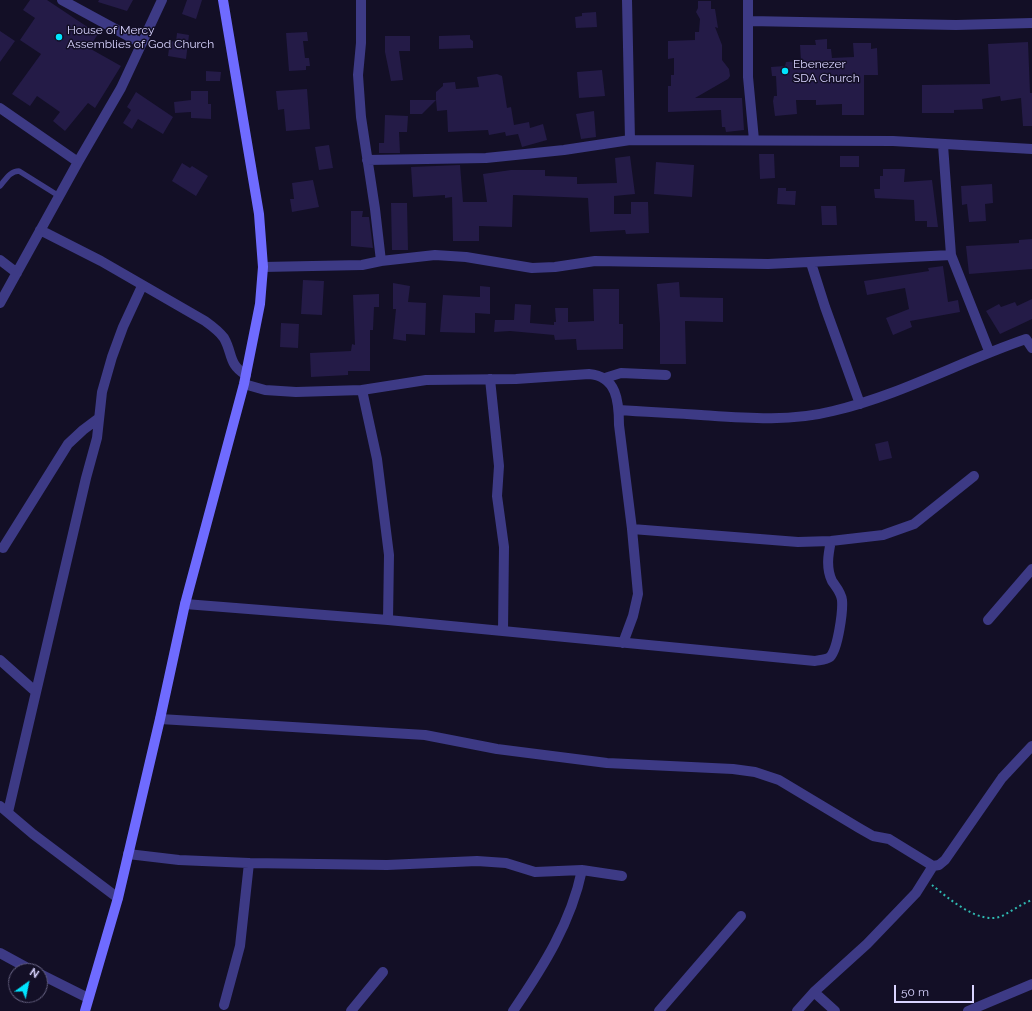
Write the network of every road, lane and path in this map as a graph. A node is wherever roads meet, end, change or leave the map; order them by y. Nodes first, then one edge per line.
1 (62, 0) edge
2 (162, 0) edge
3 (223, 0) edge
4 (360, 0) edge
5 (627, 0) edge
6 (748, 0) edge
7 (749, 20) junction
8 (1032, 23) edge
9 (141, 43) junction
10 (0, 108) edge
11 (630, 140) junction
12 (754, 140) junction
13 (943, 145) junction
14 (1032, 149) edge
15 (367, 160) junction
16 (78, 162) junction
17 (0, 186) edge
18 (59, 196) junction
19 (40, 230) junction
20 (951, 255) junction
21 (0, 260) edge
22 (381, 261) junction
23 (811, 263) junction
24 (263, 267) junction
25 (17, 273) junction
26 (142, 286) junction
27 (0, 303) edge
28 (1032, 348) edge
29 (989, 351) junction
30 (666, 375) dead end
31 (605, 378) junction
32 (245, 379) junction
33 (490, 379) junction
34 (362, 390) junction
35 (860, 404) junction
36 (619, 410) junction
37 (99, 418) junction
38 (974, 476) dead end
39 (632, 529) junction
40 (830, 541) junction
41 (4, 548) dead end
42 (1032, 569) edge
43 (185, 604) junction
44 (388, 620) junction
45 (988, 620) dead end
46 (503, 631) junction
47 (623, 643) junction
48 (0, 660) edge
49 (36, 692) junction
50 (160, 719) junction
51 (1032, 746) edge
52 (4, 809) edge
53 (128, 854) junction
54 (249, 863) junction
55 (933, 866) junction
56 (582, 870) junction
57 (622, 876) dead end
58 (925, 879) junction
59 (118, 898) junction
60 (1032, 900) edge
61 (741, 916) dead end
62 (0, 953) edge
63 (18, 963) edge
64 (383, 972) dead end
65 (48, 978) edge
66 (1032, 984) edge
67 (814, 992) junction
68 (88, 998) junction
69 (224, 1005) dead end
70 (85, 1011) edge
71 (351, 1011) edge
72 (513, 1011) edge
73 (659, 1011) edge
74 (797, 1011) edge
75 (835, 1011) edge
76 (968, 1011) edge

1 - 9 street
2 - 9 street
3 - 24 street
4 - 15 street
5 - 11 street
6 - 7 street
7 - 8 street
7 - 12 street
9 - 16 street
10 - 16 street
11 - 12 street
11 - 15 street
12 - 13 street
13 - 14 street
13 - 20 street
15 - 22 street
16 - 18 street
17 - 18 lane
18 - 19 street
19 - 25 street
19 - 26 street
20 - 23 street
20 - 29 street
21 - 25 street
22 - 23 street
22 - 24 street
23 - 35 street
24 - 32 street
25 - 27 street
26 - 32 street
26 - 37 street
28 - 29 street
29 - 35 street
30 - 31 street
31 - 33 street
31 - 36 street
32 - 34 street
32 - 43 street
33 - 34 street
33 - 46 street
34 - 44 street
35 - 36 street
36 - 39 street
37 - 41 street
37 - 49 street
38 - 40 street
39 - 40 street
39 - 47 street
40 - 47 street
42 - 45 street
43 - 44 street
43 - 50 street
44 - 46 street
46 - 47 street
48 - 49 street
49 - 52 street
50 - 53 street
50 - 55 street
51 - 55 street
52 - 59 street
53 - 54 street
53 - 59 street
54 - 56 street
54 - 69 street
55 - 58 street
56 - 57 street
56 - 72 street
58 - 60 path
58 - 67 street
59 - 68 street
61 - 73 street
62 - 63 street
64 - 71 street
65 - 68 street
66 - 76 street
67 - 74 street
67 - 75 street
68 - 70 street

